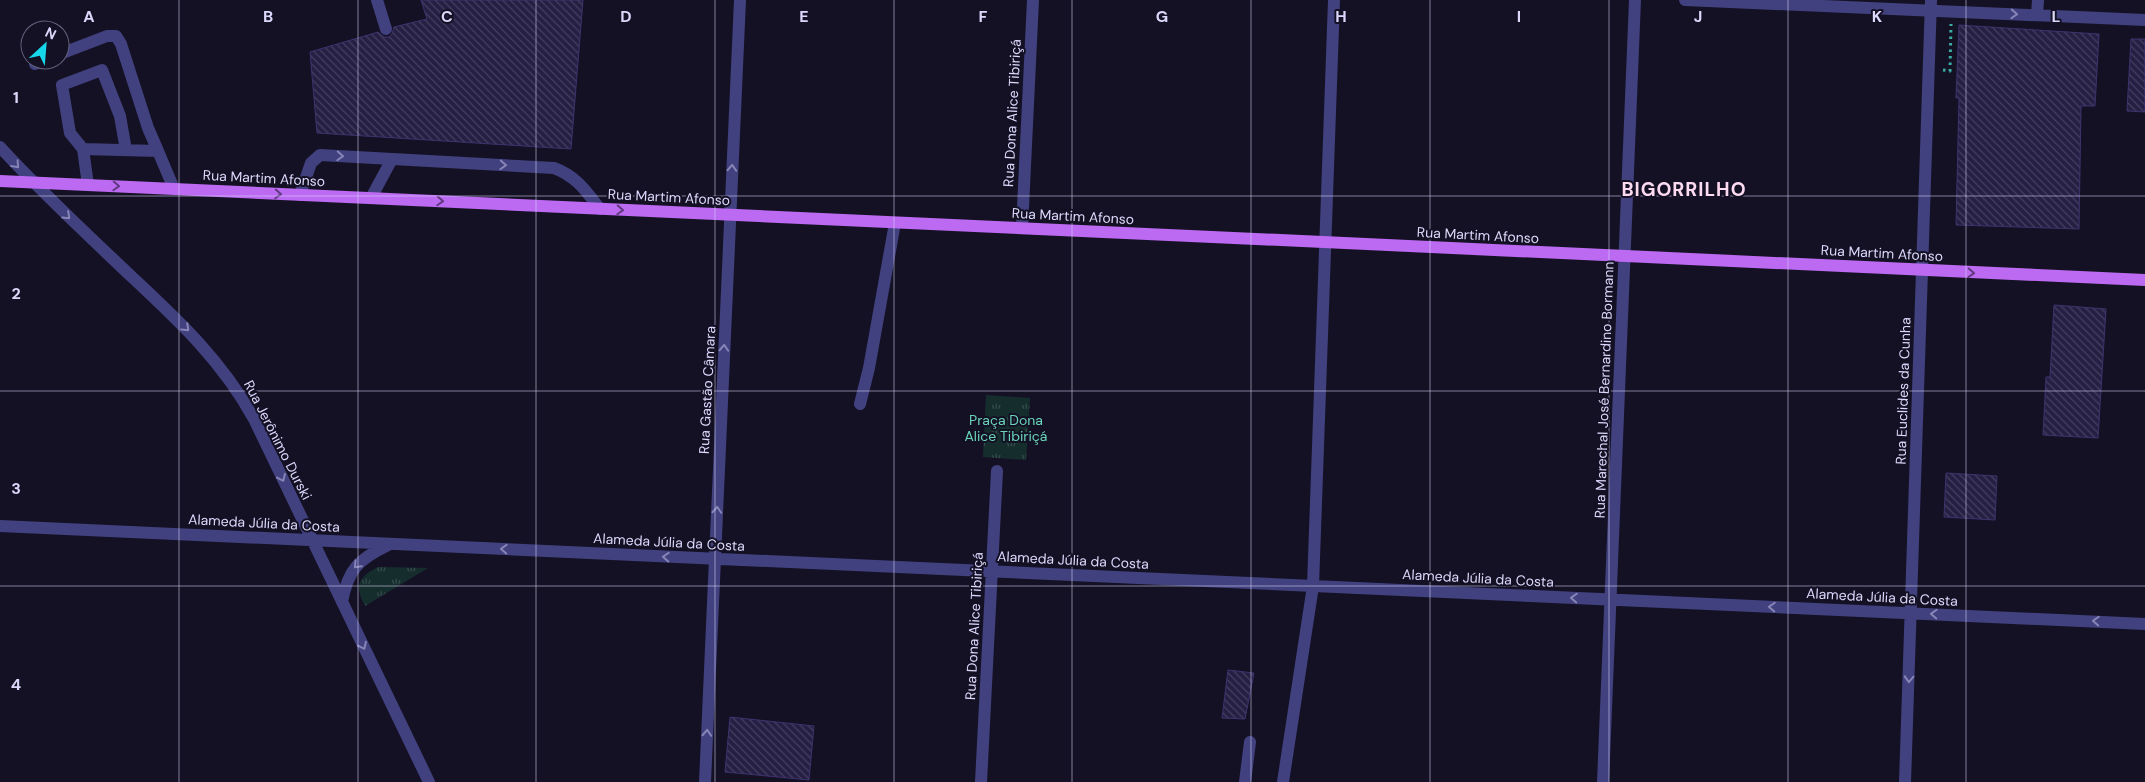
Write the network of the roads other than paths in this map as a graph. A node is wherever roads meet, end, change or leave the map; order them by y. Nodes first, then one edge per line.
1 (377, 0) edge
2 (740, 0) edge
3 (1033, 0) edge
4 (1334, 0) edge
5 (1635, 0) edge
6 (1685, 0) edge
7 (1931, 0) edge
8 (2038, 0) edge
9 (2037, 15) junction
10 (2145, 20) edge
11 (386, 29) dead end
12 (70, 50) edge
13 (0, 147) edge
14 (83, 149) junction
15 (126, 150) junction
16 (158, 151) junction
17 (392, 159) junction
18 (0, 181) edge
19 (32, 182) junction
20 (88, 185) junction
21 (174, 189) junction
22 (300, 195) junction
23 (372, 198) junction
24 (600, 209) junction
25 (730, 215) junction
26 (895, 222) junction
27 (1022, 228) junction
28 (1325, 243) junction
29 (1624, 256) junction
30 (1922, 270) junction
31 (2145, 280) edge
32 (860, 404) dead end
33 (997, 471) dead end
34 (0, 526) edge
35 (312, 541) junction
36 (391, 544) junction
37 (715, 559) junction
38 (992, 571) junction
39 (1313, 586) junction
40 (1610, 599) junction
41 (342, 602) junction
42 (1911, 613) junction
43 (2145, 624) edge
44 (1250, 742) dead end
45 (429, 782) edge
46 (705, 782) edge
47 (980, 782) edge
48 (1245, 782) edge
49 (1283, 782) edge
50 (1603, 782) edge
51 (1905, 782) edge

1 - 11 street
25 -> 2 street, Rua Gastão Câmara
3 - 27 street, Rua Dona Alice Tibiriçá
4 - 28 street
5 - 29 street, Rua Marechal José Bernardino Bormann
6 -> 9 street
7 - 30 street, Rua Euclides da Cunha
8 - 9 street
9 - 10 street
12 - 16 street
13 -> 19 street, Rua Jerônimo Durski
14 - 15 street
14 - 15 street
14 - 20 street
15 - 16 street
16 - 21 street
22 -> 17 street
17 - 23 street
17 -> 24 street
18 - 19 main road, Rua Martim Afonso
19 - 20 main road, Rua Martim Afonso
19 -> 35 street, Rua Jerônimo Durski
20 -> 21 main road, Rua Martim Afonso
21 -> 22 main road, Rua Martim Afonso
22 - 23 main road, Rua Martim Afonso
23 -> 24 main road, Rua Martim Afonso
24 -> 25 main road, Rua Martim Afonso
25 - 26 main road, Rua Martim Afonso
37 -> 25 street, Rua Gastão Câmara
26 - 27 main road, Rua Martim Afonso
26 - 32 street
27 - 28 main road, Rua Martim Afonso
28 - 29 main road, Rua Martim Afonso
28 - 39 street
29 - 30 main road, Rua Martim Afonso
29 - 40 street, Rua Marechal José Bernardino Bormann
30 -> 31 main road, Rua Martim Afonso
30 - 42 street, Rua Euclides da Cunha
33 - 38 street, Rua Dona Alice Tibiriçá
34 - 35 street, Alameda Júlia da Costa
35 - 36 street, Alameda Júlia da Costa
35 - 41 street, Rua Jerônimo Durski
37 -> 36 street, Alameda Júlia da Costa
36 -> 41 street
37 - 38 street, Alameda Júlia da Costa
46 -> 37 street, Rua Gastão Câmara
38 - 39 street, Alameda Júlia da Costa
38 - 47 street, Rua Dona Alice Tibiriçá
40 -> 39 street, Alameda Júlia da Costa
39 - 49 street
42 -> 40 street, Alameda Júlia da Costa
40 - 50 street, Rua Marechal José Bernardino Bormann
41 -> 45 street, Rua Jerônimo Durski
43 -> 42 street, Alameda Júlia da Costa
42 -> 51 street, Rua Euclides da Cunha
44 - 48 street

